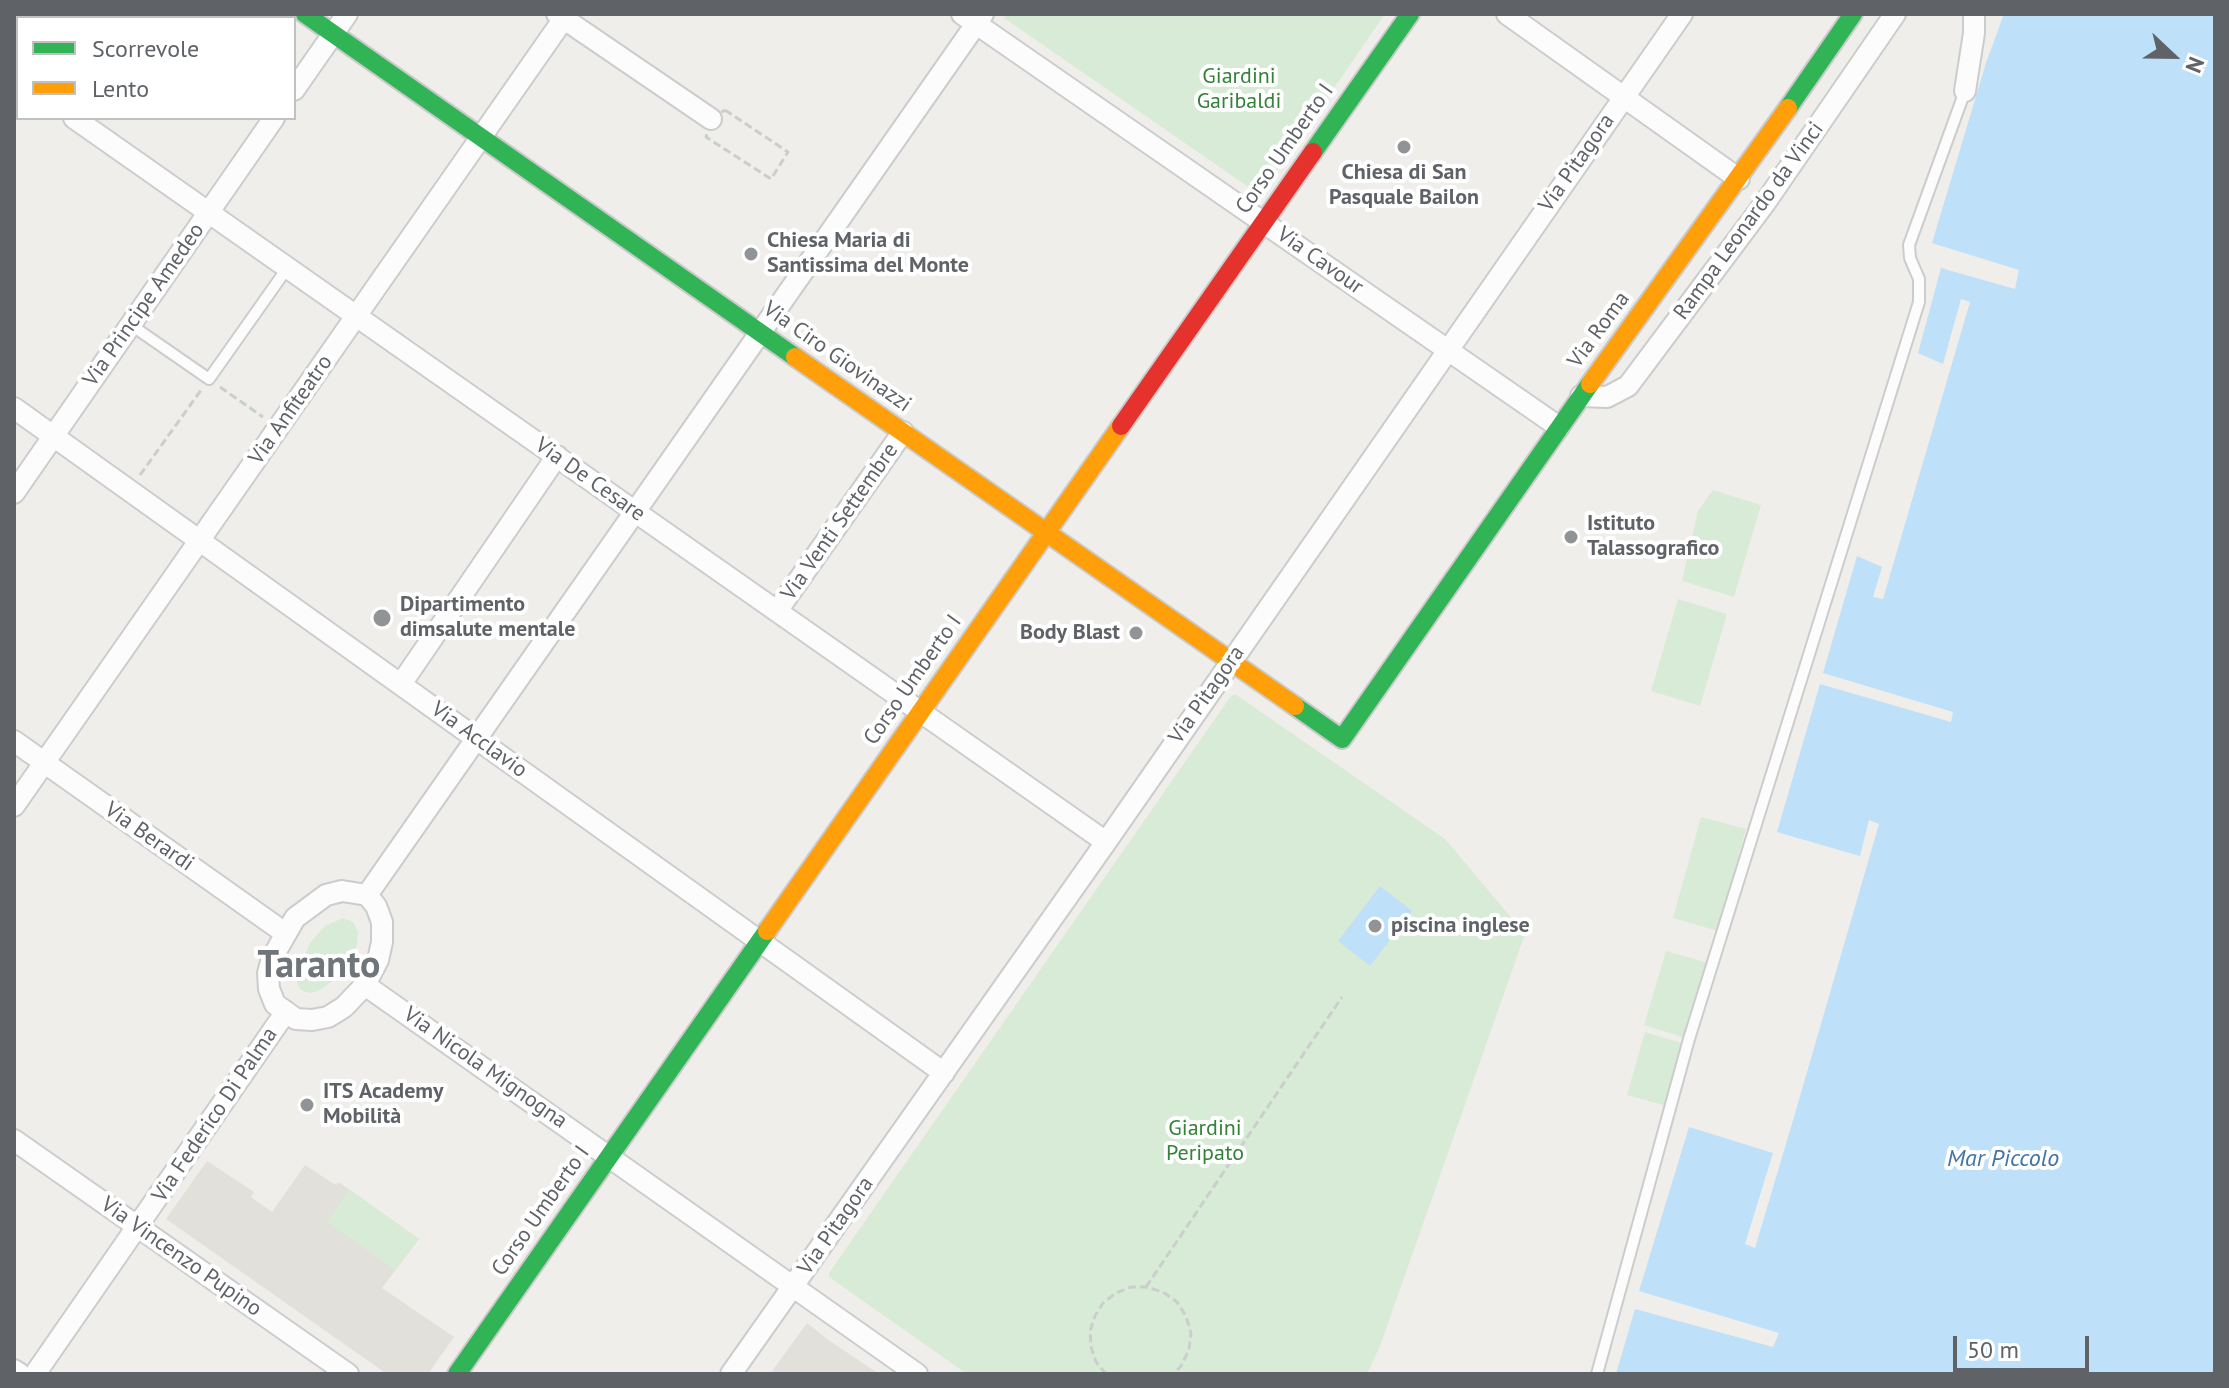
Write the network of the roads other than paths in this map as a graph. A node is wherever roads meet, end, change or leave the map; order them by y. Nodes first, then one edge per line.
1 (305, 14) edge
2 (347, 14) edge
3 (1410, 14) edge
4 (1507, 14) edge
5 (1682, 14) edge
6 (1853, 14) edge
7 (1895, 14) edge
8 (1974, 14) edge
9 (563, 16) edge
10 (974, 17) edge
11 (333, 34) junction
12 (296, 87) edge
13 (1965, 91) joint
14 (1622, 98) junction
15 (711, 119) road end
16 (77, 120) edge
17 (273, 120) edge
18 (481, 137) junction
19 (1739, 179) junction
20 (209, 212) junction
21 (1263, 222) junction
22 (288, 267) junction
23 (357, 315) junction
24 (131, 325) junction
25 (761, 332) junction
26 (1447, 349) junction
27 (1581, 396) junction
28 (14, 408) edge
29 (1559, 427) junction
30 (903, 432) junction
31 (53, 436) junction
32 (557, 456) junction
33 (14, 493) edge
34 (635, 512) junction
35 (1046, 532) junction
36 (198, 542) junction
37 (777, 611) junction
38 (1231, 661) junction
39 (401, 684) junction
40 (920, 712) junction
41 (477, 739) junction
42 (1342, 739) joint
43 (14, 741) edge
44 (44, 762) junction
45 (14, 806) edge
46 (1106, 842) junction
47 (367, 895) junction
48 (285, 933) junction
49 (759, 941) junction
50 (365, 985) junction
51 (285, 1013) junction
52 (944, 1073) junction
53 (14, 1140) edge
54 (609, 1156) junction
55 (138, 1227) junction
56 (793, 1286) junction
57 (14, 1370) edge
58 (20, 1374) edge
59 (35, 1374) edge
60 (348, 1374) edge
61 (457, 1374) edge
62 (731, 1374) edge
63 (917, 1374) edge
64 (1597, 1374) edge

1 - 11 street, Via Ciro Giovinazzi
2 - 11 street
3 - 21 street, Corso Umberto I
4 - 14 street
5 - 14 street, Via Pitagora
6 - 19 street, Via Roma
7 - 27 street, Rampa Leonardo da Vinci
8 - 13 street
9 - 15 street
9 - 18 street, Via Anfiteatro
10 - 21 street, Via Cavour
10 - 25 street
11 - 12 street
11 - 18 street, Via Ciro Giovinazzi
13 - 64 lane
14 - 19 street
14 - 26 street, Via Pitagora
16 - 20 street, Via De Cesare
17 - 20 street, Via Principe Amedeo
18 - 23 street, Via Anfiteatro
18 - 25 street, Via Ciro Giovinazzi
19 - 27 street, Via Roma
20 - 22 street, Via De Cesare
20 - 24 street, Via Principe Amedeo
21 - 26 street, Via Cavour
21 - 35 street, Corso Umberto I
22 - 23 street, Via De Cesare
22 - 24 lane
23 - 32 street, Via De Cesare
23 - 36 street, Via Anfiteatro
24 - 31 street, Via Principe Amedeo
25 - 30 street, Via Ciro Giovinazzi
25 - 34 street
26 - 29 street, Via Cavour
26 - 38 street, Via Pitagora
27 - 29 street, Via Roma
28 - 31 street, Via Acclavio
29 - 42 street, Via Roma
30 - 35 street, Via Ciro Giovinazzi
30 - 37 street, Via Venti Settembre
31 - 33 street, Via Principe Amedeo
31 - 36 street, Via Acclavio
32 - 34 street, Via De Cesare
32 - 39 street
34 - 37 street, Via De Cesare
34 - 41 street
35 - 38 street, Via Ciro Giovinazzi
35 - 40 street, Corso Umberto I
36 - 39 street, Via Acclavio
36 - 44 street, Via Anfiteatro
37 - 40 street, Via De Cesare
38 - 42 street, Via Ciro Giovinazzi
38 - 46 street, Via Pitagora
39 - 41 street, Via Acclavio
40 - 46 street, Via De Cesare
40 - 49 street, Corso Umberto I
41 - 47 street
41 - 49 street, Via Acclavio
43 - 44 street, Via Berardi
44 - 45 street, Via Anfiteatro
44 - 48 street, Via Berardi
46 - 52 street, Via Pitagora
47 - 48 street
47 - 50 street
48 - 51 street
49 - 52 street, Via Acclavio
49 - 54 street, Corso Umberto I
50 - 51 street
50 - 54 street, Via Nicola Mignogna
51 - 55 street, Via Federico Di Palma
52 - 56 street, Via Pitagora
53 - 55 street, Via Vincenzo Pupino
54 - 56 street, Via Nicola Mignogna
54 - 61 street, Corso Umberto I
55 - 59 street, Via Federico Di Palma
55 - 60 street, Via Vincenzo Pupino
56 - 62 street, Via Pitagora
56 - 63 street, Via Nicola Mignogna
57 - 58 street

